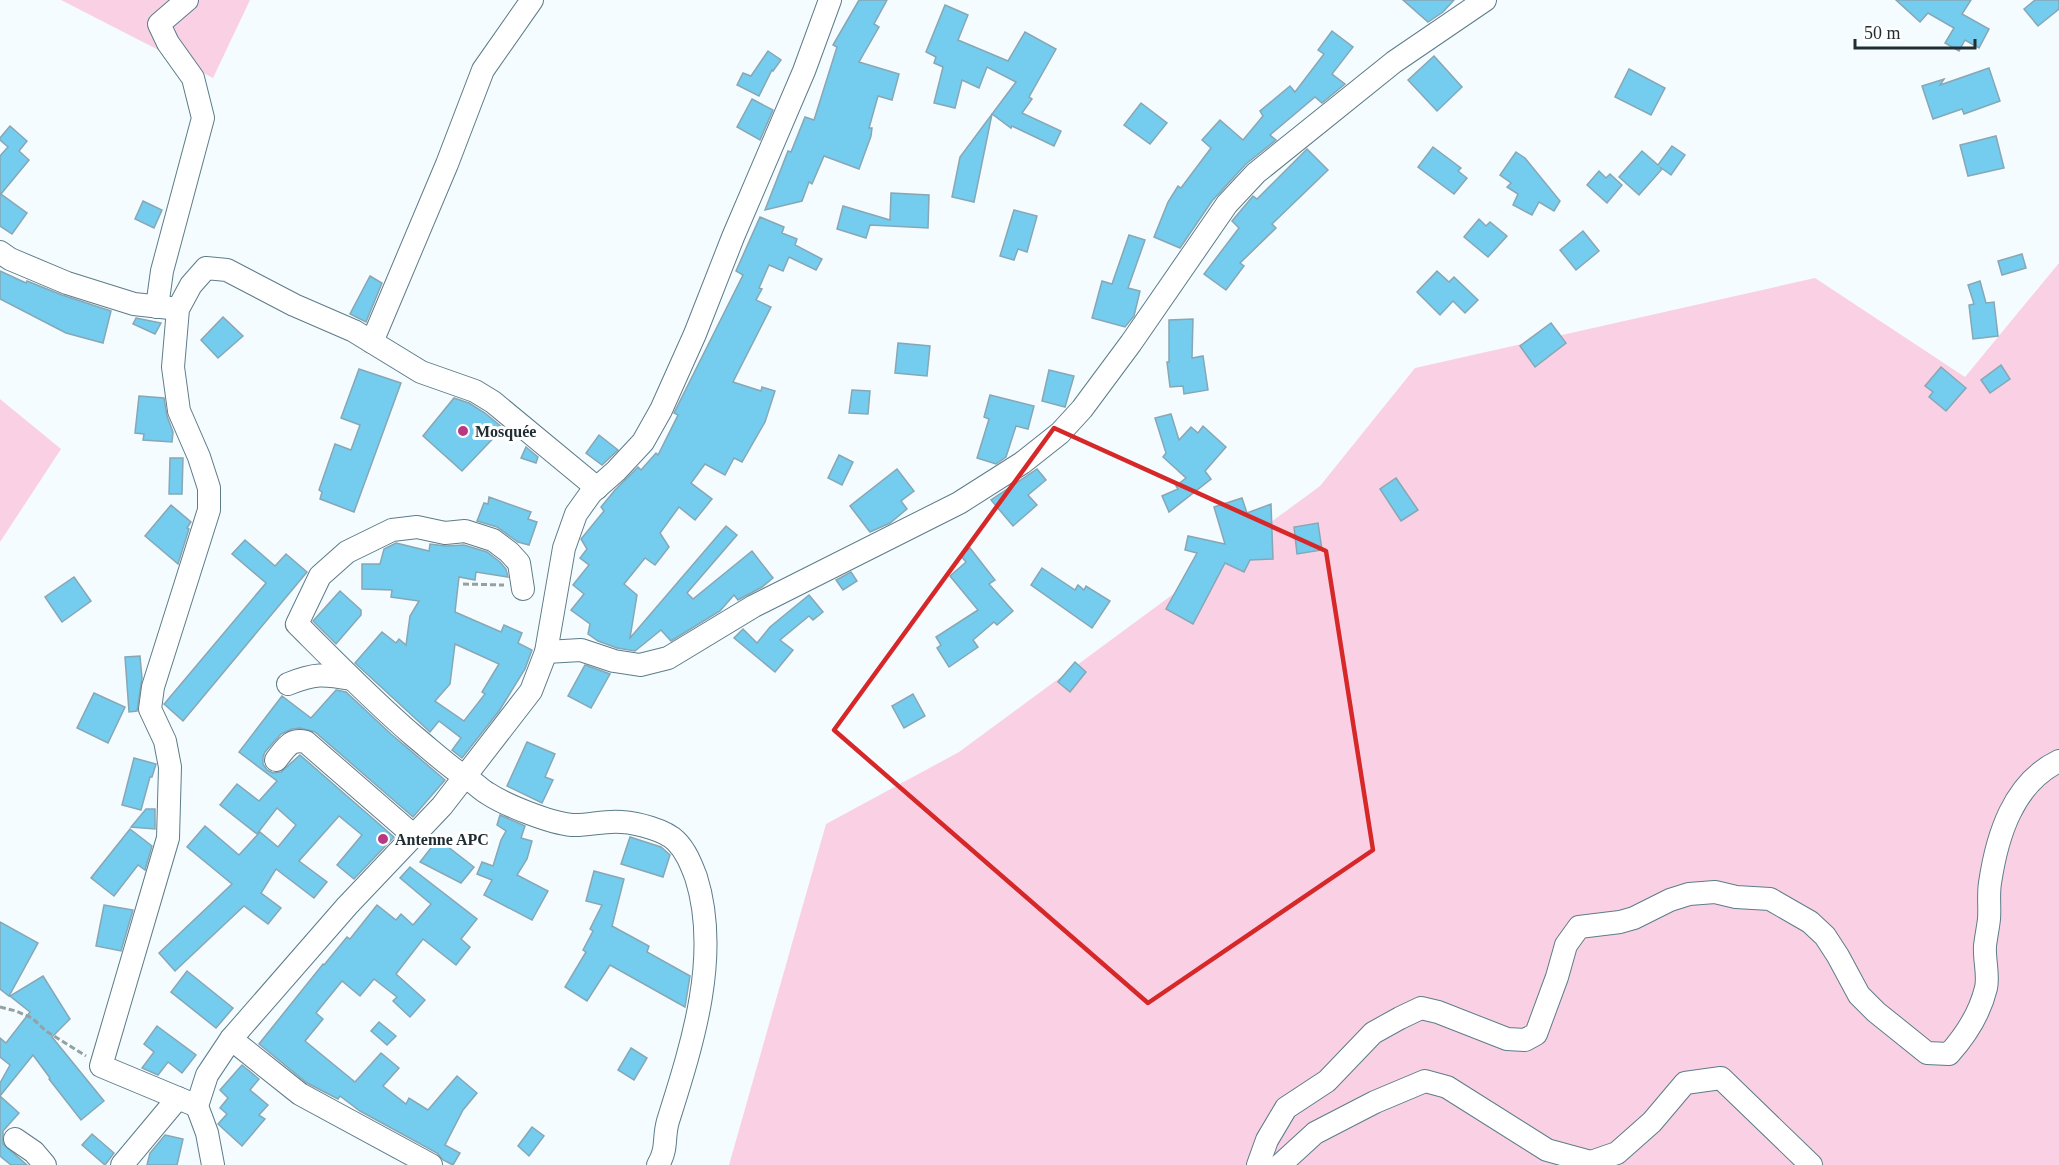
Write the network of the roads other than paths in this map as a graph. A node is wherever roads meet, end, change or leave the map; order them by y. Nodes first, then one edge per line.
1 (187, 0) edge
2 (532, 0) edge
3 (830, 0) edge
4 (1485, 0) edge
5 (0, 252) edge
6 (167, 308) junction
7 (372, 342) junction
8 (597, 488) junction
9 (523, 588) dead end
10 (546, 652) junction
11 (352, 679) junction
12 (288, 684) dead end
13 (276, 760) dead end
14 (2059, 761) edge
15 (466, 777) junction
16 (412, 835) junction
17 (231, 1039) junction
18 (187, 1102) junction
19 (15, 1139) dead end
20 (45, 1165) edge
21 (122, 1165) edge
22 (213, 1165) edge
23 (431, 1165) edge
24 (658, 1165) edge
25 (1258, 1165) edge
26 (1280, 1165) edge
27 (1811, 1165) edge

1 - 6 street
2 - 7 street
3 - 8 street
4 - 10 street
5 - 6 street
6 - 7 street
6 - 18 street
7 - 8 street
8 - 10 street
9 - 11 street
10 - 15 street
11 - 12 street
11 - 15 street
13 - 16 street
14 - 25 street
15 - 16 street
15 - 24 street
16 - 17 street
17 - 18 street
17 - 23 street
18 - 21 street
18 - 22 street
19 - 20 street
26 - 27 street

